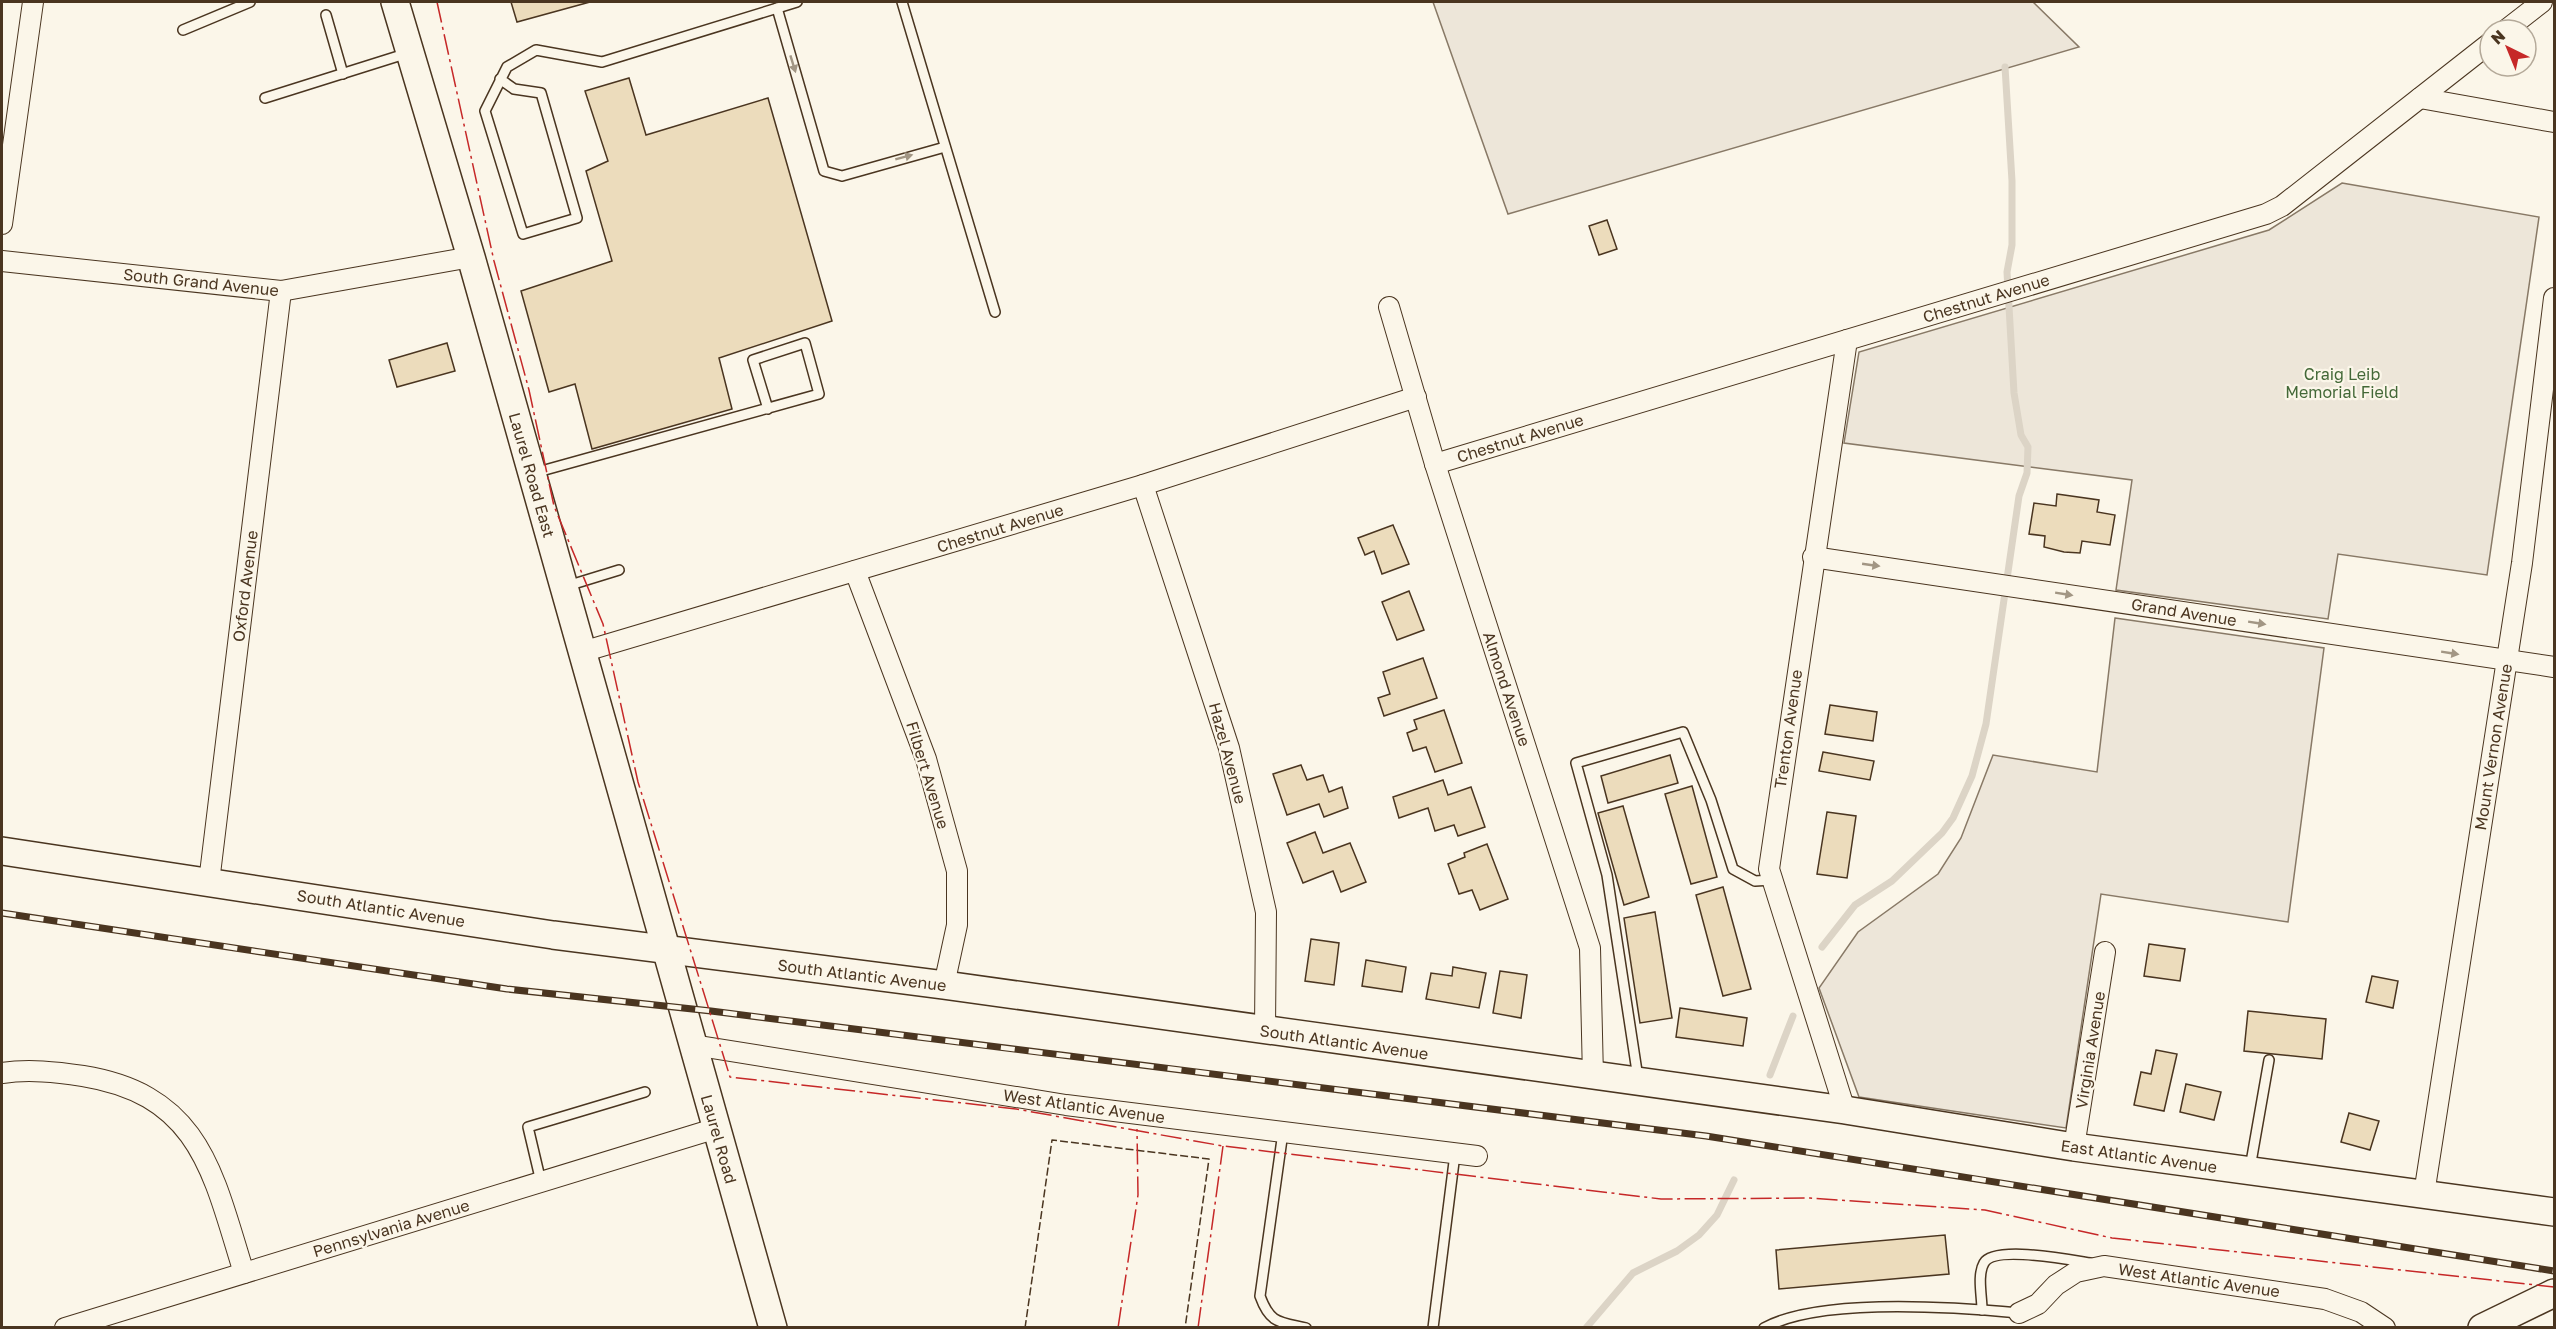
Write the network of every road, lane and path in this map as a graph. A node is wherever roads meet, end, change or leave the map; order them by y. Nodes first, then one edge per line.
1 (33, 2) edge
2 (250, 2) edge
3 (395, 2) edge
4 (797, 2) edge
5 (902, 2) edge
6 (2542, 2) edge
7 (777, 8) junction
8 (326, 15) dead end
9 (2521, 18) edge
10 (183, 30) dead end
11 (2478, 52) edge
12 (410, 53) junction
13 (343, 74) junction
14 (500, 80) junction
15 (265, 98) dead end
16 (2420, 98) junction
17 (2554, 122) edge
18 (945, 147) junction
19 (2, 224) edge
20 (471, 257) junction
21 (2, 261) edge
22 (281, 291) junction
23 (2554, 298) edge
24 (1389, 307) dead end
25 (994, 312) dead end
26 (1847, 340) junction
27 (1416, 397) junction
28 (768, 408) junction
29 (1435, 464) junction
30 (532, 474) junction
31 (1143, 485) junction
32 (1813, 557) junction
33 (619, 570) dead end
34 (855, 571) junction
35 (564, 587) junction
36 (582, 652) junction
37 (2506, 661) junction
38 (2554, 667) edge
39 (2, 851) edge
40 (1772, 880) junction
41 (209, 882) junction
42 (666, 950) junction
43 (2105, 952) dead end
44 (944, 985) junction
45 (1265, 1030) junction
46 (693, 1045) junction
47 (2269, 1060) dead end
48 (2, 1073) edge
49 (1593, 1077) junction
50 (1639, 1083) junction
51 (645, 1092) dead end
52 (1724, 1095) joint
53 (1845, 1110) junction
54 (717, 1128) junction
55 (1283, 1132) junction
56 (2074, 1148) junction
57 (1455, 1154) junction
58 (1477, 1156) dead end
59 (2249, 1170) junction
60 (542, 1182) junction
61 (2424, 1194) junction
62 (2554, 1212) edge
63 (2104, 1266) junction
64 (244, 1272) junction
65 (2554, 1293) edge
66 (1982, 1310) junction
67 (2019, 1313) joint
68 (1783, 1323) edge
69 (65, 1328) edge
70 (773, 1328) edge
71 (1306, 1328) edge
72 (1433, 1328) edge
73 (1764, 1328) edge
74 (2385, 1328) edge
75 (2482, 1328) edge

1 - 19 street
2 - 10 lane
3 - 12 street, Laurel Road East
4 - 7 lane
5 - 18 lane
6 - 9 street
7 - 14 lane
7 -> 18 lane
8 - 13 lane
11 - 16 street, Chestnut Avenue
12 - 13 lane
12 - 20 street, Laurel Road East
13 - 15 lane
14 - 14 lane
16 - 17 street
16 - 26 street, Chestnut Avenue
18 - 25 lane
20 - 22 street, South Grand Avenue
20 - 30 street, Laurel Road East
21 - 22 street, South Grand Avenue
22 - 41 street, Oxford Avenue
23 - 37 street, Mount Vernon Avenue
24 - 27 street, Almond Avenue
26 - 29 street, Chestnut Avenue
26 - 32 street, Trenton Avenue
27 - 29 street, Almond Avenue
27 - 31 street, Chestnut Avenue
28 - 28 lane
28 - 30 lane
29 - 49 street, Almond Avenue
30 - 35 street, Laurel Road East
31 - 34 street, Chestnut Avenue
31 - 45 street, Hazel Avenue
32 -> 37 street, Grand Avenue
32 - 40 street, Trenton Avenue
33 - 35 lane
34 - 36 street, Chestnut Avenue
34 - 44 street, Filbert Avenue
35 - 36 street, Laurel Road East
36 - 42 street, Laurel Road East
37 - 38 street, Grand Avenue
37 - 61 street, Mount Vernon Avenue
39 - 41 street, South Atlantic Avenue
40 - 50 lane
40 - 53 street, Trenton Avenue
41 - 42 street, South Atlantic Avenue
42 - 44 street, South Atlantic Avenue
42 - 46 street, Laurel Road
43 - 56 street, Virginia Avenue
44 - 45 street, South Atlantic Avenue
45 - 49 street, South Atlantic Avenue
46 - 54 street, Laurel Road
46 - 55 street, West Atlantic Avenue
47 - 59 lane
48 - 64 street
49 - 50 street, South Atlantic Avenue
50 - 52 street, South Atlantic Avenue
51 - 60 lane
52 - 53 street, East Atlantic Avenue
53 - 56 street, East Atlantic Avenue
54 - 60 street, Pennsylvania Avenue
54 - 70 street, Laurel Road
55 - 57 street, West Atlantic Avenue
55 - 71 lane
56 - 59 street, East Atlantic Avenue
57 - 58 street, West Atlantic Avenue
57 - 72 lane
59 - 61 street, East Atlantic Avenue
60 - 64 street, Pennsylvania Avenue
61 - 62 street, East Atlantic Avenue
63 - 66 lane
63 - 67 street, West Atlantic Avenue
63 - 74 street, West Atlantic Avenue
64 - 69 street, Pennsylvania Avenue
65 - 75 street
66 - 67 lane
66 - 68 lane
68 - 73 lane

